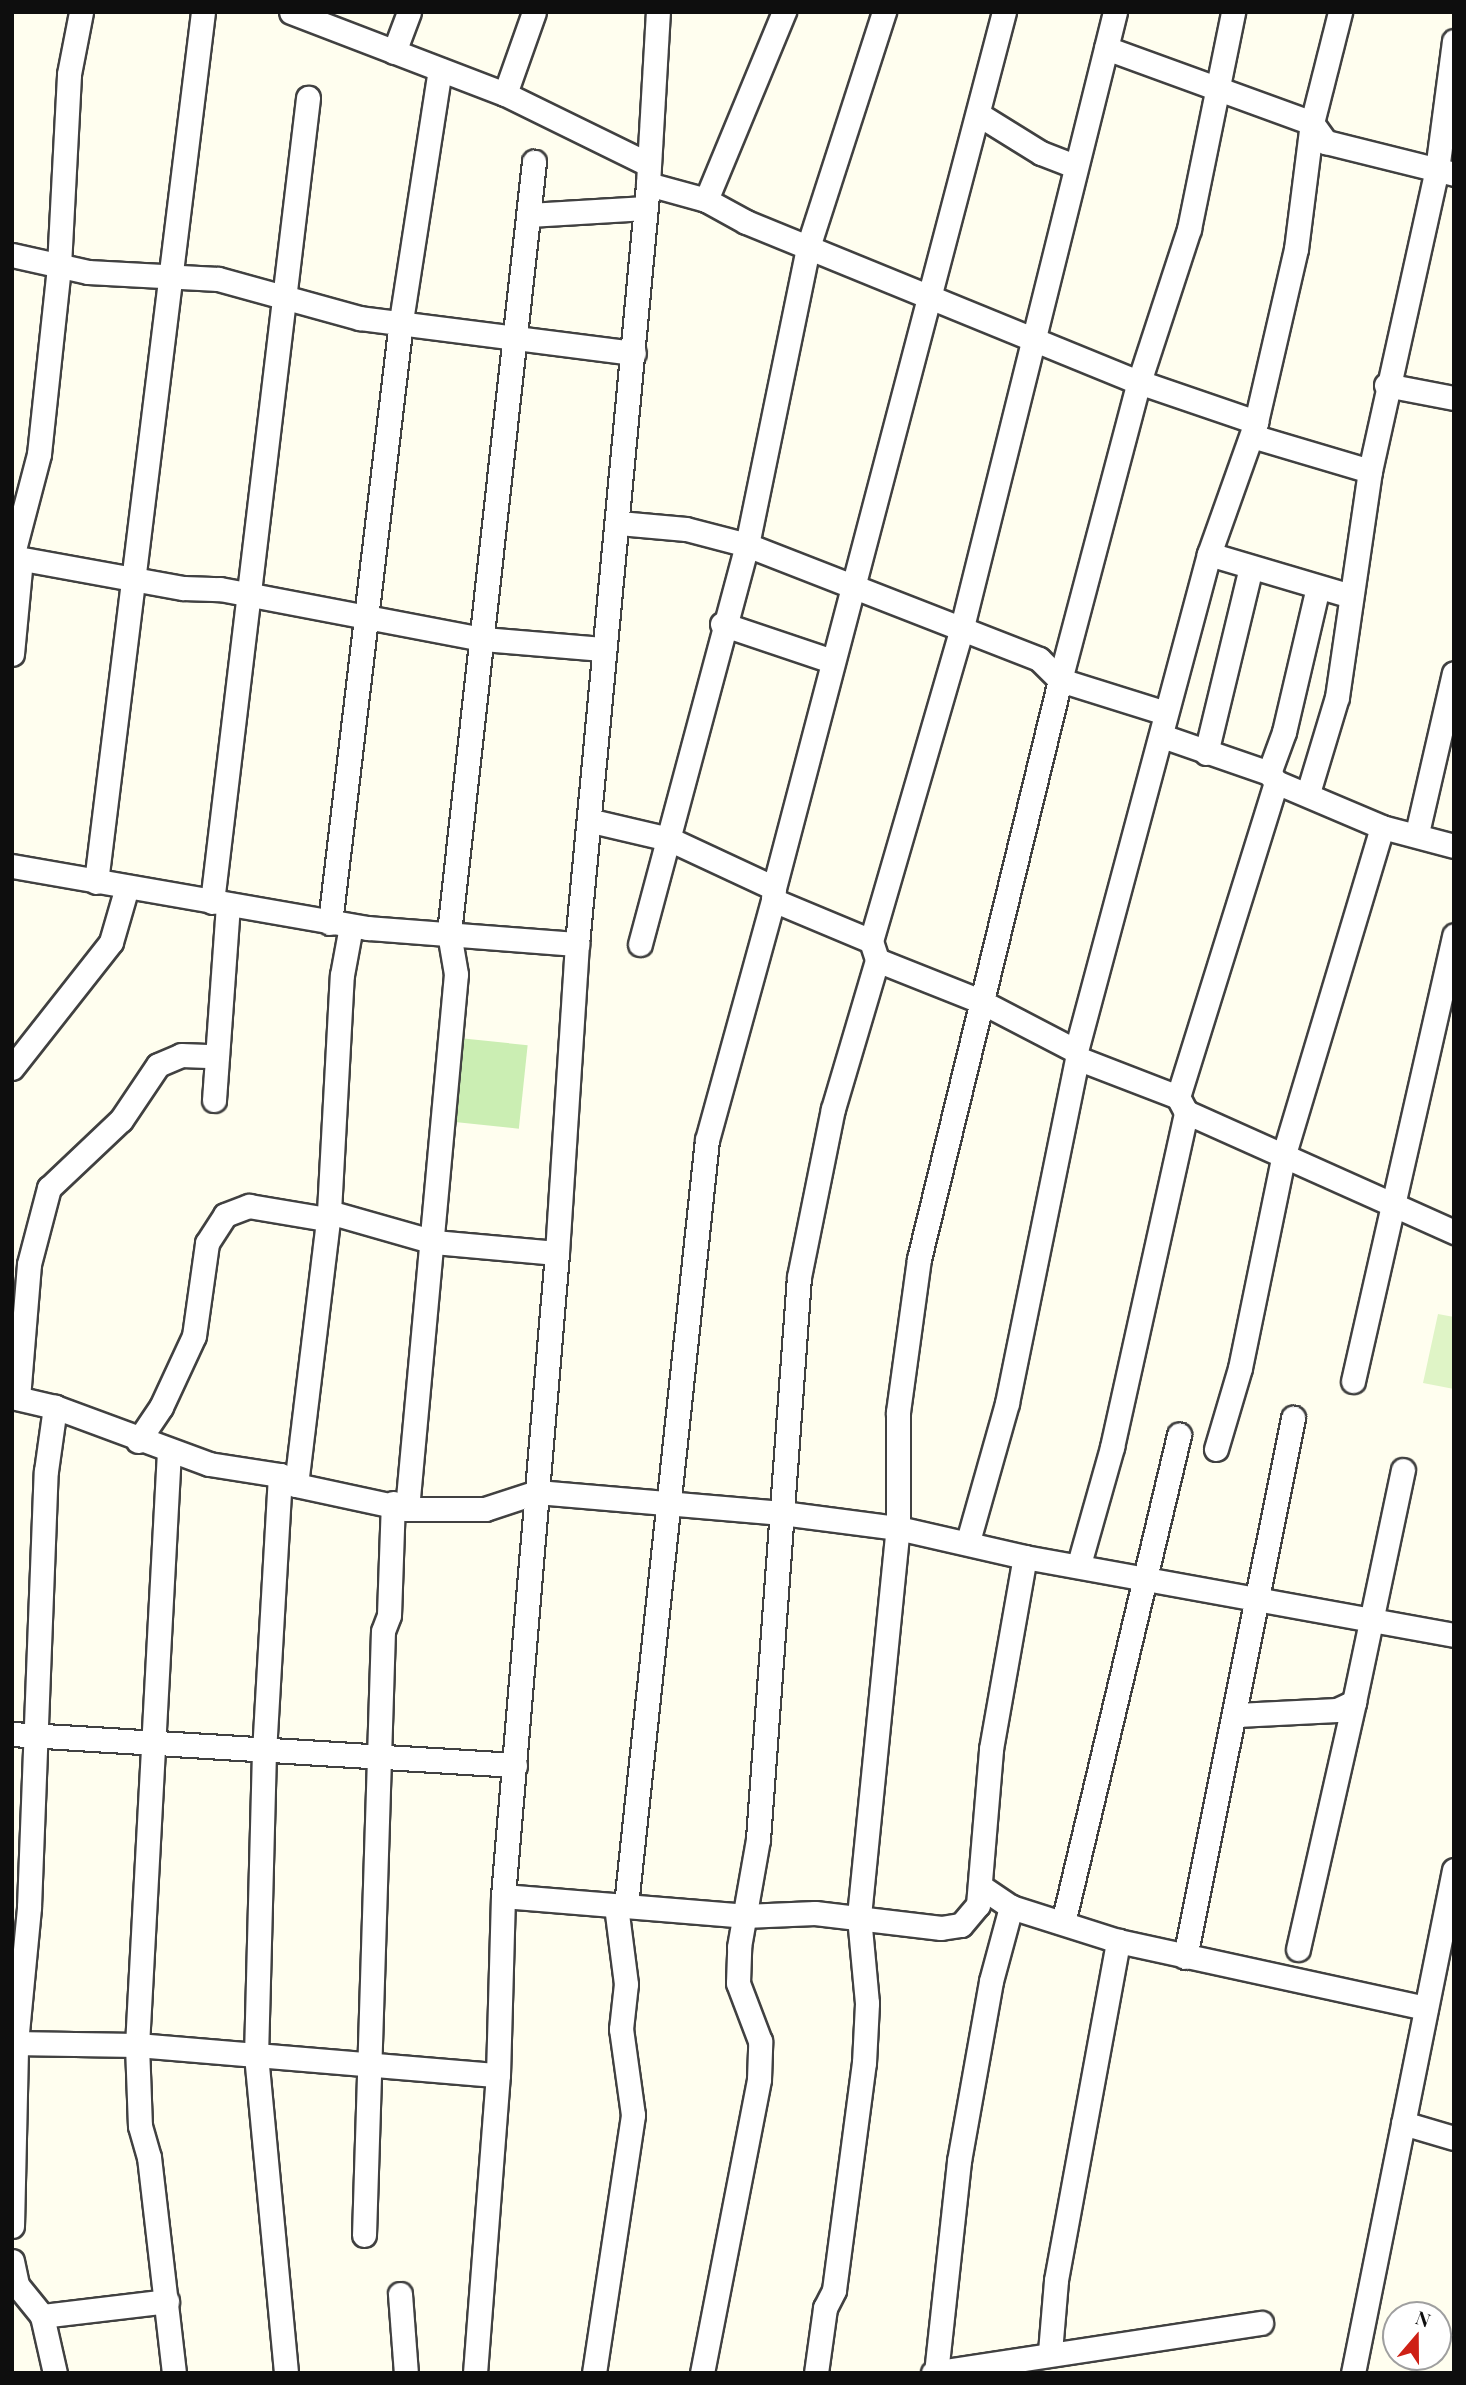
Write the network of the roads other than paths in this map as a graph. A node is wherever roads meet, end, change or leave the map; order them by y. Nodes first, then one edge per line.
1 (80, 12) edge
2 (203, 12) edge
3 (291, 12) edge
4 (409, 12) edge
5 (534, 12) edge
6 (658, 12) edge
7 (784, 12) edge
8 (884, 12) edge
9 (1004, 12) edge
10 (1115, 12) edge
11 (1233, 12) edge
12 (1340, 12) edge
13 (1454, 41) edge
14 (1106, 48) junction
15 (394, 52) junction
16 (440, 70) junction
17 (1217, 86) junction
18 (505, 94) junction
19 (308, 98) dead end
20 (978, 114) junction
21 (1312, 123) junction
22 (534, 162) dead end
23 (1075, 166) junction
24 (1446, 172) edge
25 (647, 174) junction
26 (706, 200) junction
27 (646, 208) junction
28 (529, 215) junction
29 (809, 244) junction
30 (12, 255) edge
31 (59, 265) junction
32 (170, 274) junction
33 (930, 295) junction
34 (285, 301) junction
35 (401, 321) junction
36 (1032, 338) junction
37 (512, 339) junction
38 (634, 353) junction
39 (1139, 383) junction
40 (1386, 385) junction
41 (1451, 389) edge
42 (1254, 429) junction
43 (1370, 471) junction
44 (619, 523) junction
45 (747, 545) junction
46 (1209, 554) junction
47 (15, 558) edge
48 (1251, 567) junction
49 (134, 578) junction
50 (1318, 587) junction
51 (855, 588) junction
52 (247, 594) junction
53 (1351, 596) junction
54 (364, 620) junction
55 (722, 624) junction
56 (961, 631) junction
57 (483, 639) junction
58 (603, 649) junction
59 (12, 654) edge
60 (832, 661) junction
61 (1454, 673) edge
62 (1060, 680) junction
63 (1163, 725) junction
64 (1206, 753) junction
65 (1273, 778) junction
66 (1308, 793) junction
67 (592, 821) junction
68 (1382, 827) junction
69 (1417, 833) junction
70 (669, 839) junction
71 (1454, 846) edge
72 (12, 866) edge
73 (96, 882) junction
74 (127, 887) junction
75 (773, 894) junction
76 (220, 904) junction
77 (340, 924) junction
78 (449, 933) junction
79 (1454, 935) edge
80 (577, 944) junction
81 (640, 944) dead end
82 (874, 950) junction
83 (980, 1002) junction
84 (1077, 1054) junction
85 (214, 1056) junction
86 (12, 1068) edge
87 (214, 1100) dead end
88 (1182, 1105) junction
89 (1284, 1154) junction
90 (1393, 1202) junction
91 (328, 1215) junction
92 (1453, 1227) edge
93 (434, 1242) junction
94 (558, 1253) junction
95 (1353, 1381) dead end
96 (15, 1397) edge
97 (55, 1407) junction
98 (1293, 1418) dead end
99 (1179, 1435) dead end
100 (138, 1441) junction
101 (1216, 1449) dead end
102 (169, 1451) junction
103 (1403, 1470) dead end
104 (288, 1480) junction
105 (537, 1492) junction
106 (667, 1502) junction
107 (400, 1506) junction
108 (782, 1513) junction
109 (898, 1528) junction
110 (968, 1541) junction
111 (1025, 1557) junction
112 (1079, 1564) junction
113 (1147, 1578) junction
114 (1256, 1601) junction
115 (1368, 1622) junction
116 (1454, 1635) edge
117 (1354, 1702) junction
118 (1237, 1715) junction
119 (23, 1735) edge
120 (149, 1746) junction
121 (264, 1751) junction
122 (383, 1757) junction
123 (516, 1765) junction
124 (1454, 1870) edge
125 (980, 1886) junction
126 (503, 1896) junction
127 (621, 1906) junction
128 (1011, 1907) junction
129 (744, 1916) junction
130 (859, 1916) junction
131 (1063, 1923) junction
132 (1447, 1938) edge
133 (1118, 1941) junction
134 (1298, 1948) dead end
135 (1185, 1957) junction
136 (1426, 2008) junction
137 (14, 2043) edge
138 (137, 2045) junction
139 (256, 2055) junction
140 (372, 2065) junction
141 (498, 2075) junction
142 (1403, 2123) junction
143 (1454, 2138) edge
144 (12, 2227) edge
145 (364, 2235) dead end
146 (12, 2261) edge
147 (400, 2294) dead end
148 (167, 2301) junction
149 (42, 2316) junction
150 (1261, 2323) dead end
151 (1050, 2353) junction
152 (983, 2369) edge
153 (55, 2373) edge
154 (174, 2373) edge
155 (286, 2373) edge
156 (406, 2373) edge
157 (475, 2373) edge
158 (594, 2373) edge
159 (702, 2373) edge
160 (816, 2373) edge
161 (934, 2373) edge
162 (1353, 2373) edge

1 - 31 street
2 - 32 street
3 - 15 street
4 - 15 street
5 - 18 street
6 - 25 street
7 - 26 street
8 - 29 street
9 - 20 street
10 - 14 street
11 - 17 street
12 - 21 street
13 - 24 street
14 - 17 street
14 - 23 street
15 - 16 street
16 - 18 street
16 - 35 street
17 - 21 street
17 - 39 street
18 - 25 street
19 - 34 street
20 - 23 street
20 - 33 street
21 - 24 street
21 - 42 street
22 - 28 street
23 - 36 street
24 - 40 street
25 - 26 street
25 - 27 street
26 - 29 street
27 - 28 street
27 - 38 street
28 - 37 street
29 - 33 street
29 - 45 street
30 - 31 street
31 - 32 street
31 - 47 street
32 - 34 street
32 - 49 street
33 - 36 street
33 - 51 street
34 - 35 street
34 - 52 street
35 - 37 street
35 - 54 street
36 - 39 street
36 - 56 street
37 - 38 street
37 - 57 street
38 - 44 street
39 - 42 street
39 - 62 street
40 - 41 street
40 - 43 street
42 - 43 street
42 - 46 street
43 - 53 street
44 - 45 street
44 - 58 street
45 - 51 street
45 - 55 street
46 - 48 street
46 - 63 street
47 - 49 street
47 - 59 street
48 - 50 street
48 - 64 street
49 - 52 street
49 - 73 street
50 - 53 street
50 - 65 street
51 - 56 street
51 - 60 street
52 - 54 street
52 - 76 street
53 - 66 street
54 - 57 street
54 - 77 street
55 - 60 street
55 - 70 street
56 - 62 street
56 - 82 street
57 - 58 street
57 - 78 street
58 - 67 street
60 - 75 street
61 - 69 street
62 - 63 street
62 - 83 street
63 - 64 street
63 - 84 street
64 - 65 street
65 - 66 street
65 - 88 street
66 - 68 street
67 - 70 street
67 - 80 street
68 - 69 street
68 - 89 street
69 - 71 street
70 - 75 street
70 - 81 street
72 - 73 street
73 - 74 street
74 - 76 street
74 - 86 street
75 - 82 street
75 - 106 street
76 - 77 street
76 - 85 street
77 - 78 street
77 - 91 street
78 - 80 street
78 - 93 street
79 - 90 street
80 - 94 street
82 - 83 street
82 - 108 street
83 - 84 street
83 - 109 street
84 - 88 street
84 - 110 street
85 - 87 street
85 - 96 street
88 - 89 street
88 - 112 street
89 - 90 street
89 - 101 street
90 - 92 street
90 - 95 street
91 - 93 street
91 - 100 street
91 - 104 street
93 - 94 street
93 - 107 street
94 - 105 street
96 - 97 street
97 - 100 street
97 - 119 street
98 - 114 street
99 - 113 street
100 - 102 street
102 - 104 street
102 - 120 street
103 - 115 street
104 - 107 street
104 - 121 street
105 - 106 street
105 - 107 street
105 - 123 street
106 - 108 street
106 - 127 street
107 - 122 street
108 - 109 street
108 - 129 street
109 - 110 street
109 - 130 street
110 - 111 street
111 - 112 street
111 - 125 street
112 - 113 street
113 - 114 street
113 - 131 street
114 - 115 street
114 - 118 street
115 - 116 street
115 - 117 street
117 - 118 street
117 - 134 street
118 - 135 street
119 - 120 street
119 - 137 street
120 - 121 street
120 - 138 street
121 - 122 street
121 - 139 street
122 - 123 street
122 - 140 street
123 - 126 street
124 - 132 street
125 - 128 street
125 - 130 street
126 - 127 street
126 - 141 street
127 - 129 street
127 - 158 street
128 - 131 street
128 - 161 street
129 - 130 street
129 - 159 street
130 - 160 street
131 - 133 street
132 - 136 street
133 - 135 street
133 - 151 street
135 - 136 street
136 - 142 street
137 - 138 street
137 - 144 street
138 - 139 street
138 - 148 street
139 - 140 street
139 - 155 street
140 - 141 street
140 - 145 street
141 - 157 street
142 - 143 street
142 - 162 street
146 - 149 street
147 - 156 street
148 - 149 street
148 - 154 street
149 - 153 street
150 - 151 street
151 - 152 street
152 - 161 street

